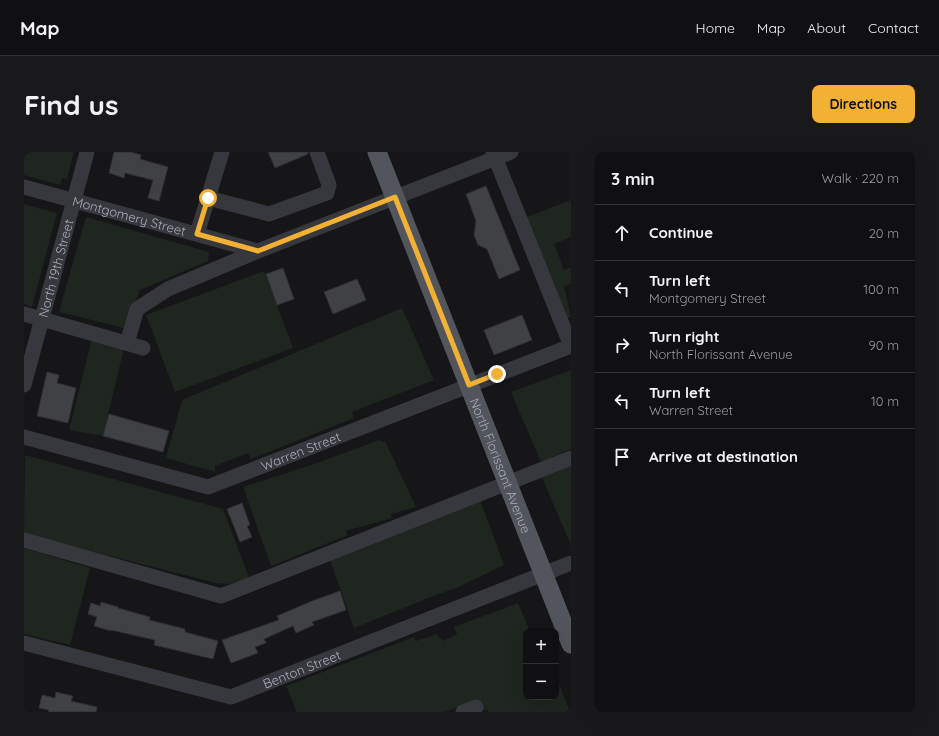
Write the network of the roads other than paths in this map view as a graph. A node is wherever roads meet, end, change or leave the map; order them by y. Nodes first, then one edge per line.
1 (87, 152) edge
2 (222, 152) edge
3 (378, 152) edge
4 (511, 152) edge
5 (322, 153) edge
6 (494, 155) edge
7 (24, 187) edge
8 (395, 197) junction
9 (208, 198) junction
10 (74, 201) junction
11 (197, 234) junction
12 (258, 251) junction
13 (24, 314) edge
14 (42, 319) junction
15 (127, 343) junction
16 (571, 346) edge
17 (143, 348) dead end
18 (24, 385) edge
19 (469, 385) junction
20 (24, 437) edge
21 (571, 458) edge
22 (507, 482) junction
23 (24, 540) edge
24 (571, 563) edge
25 (543, 574) junction
26 (24, 643) edge
27 (571, 644) edge

1 - 10 street, North 19th Street
2 - 9 street
3 - 8 main road, North Florissant Avenue
4 - 6 street
5 - 9 street
6 - 8 street
6 - 16 street
7 - 10 street, Montgomery Street
8 - 12 street
8 - 19 main road, North Florissant Avenue
9 - 11 street
10 - 11 street, Montgomery Street
10 - 14 street, North 19th Street
11 - 12 street, Montgomery Street
12 - 15 street
13 - 14 street
14 - 15 street
14 - 18 street, North 19th Street
15 - 17 street
16 - 19 street, Warren Street
19 - 20 street, Warren Street
19 - 22 main road, North Florissant Avenue
21 - 22 street
22 - 23 street
22 - 25 main road, North Florissant Avenue
24 - 25 street, Benton Street
25 - 26 street, Benton Street
25 - 27 main road, North Florissant Avenue

